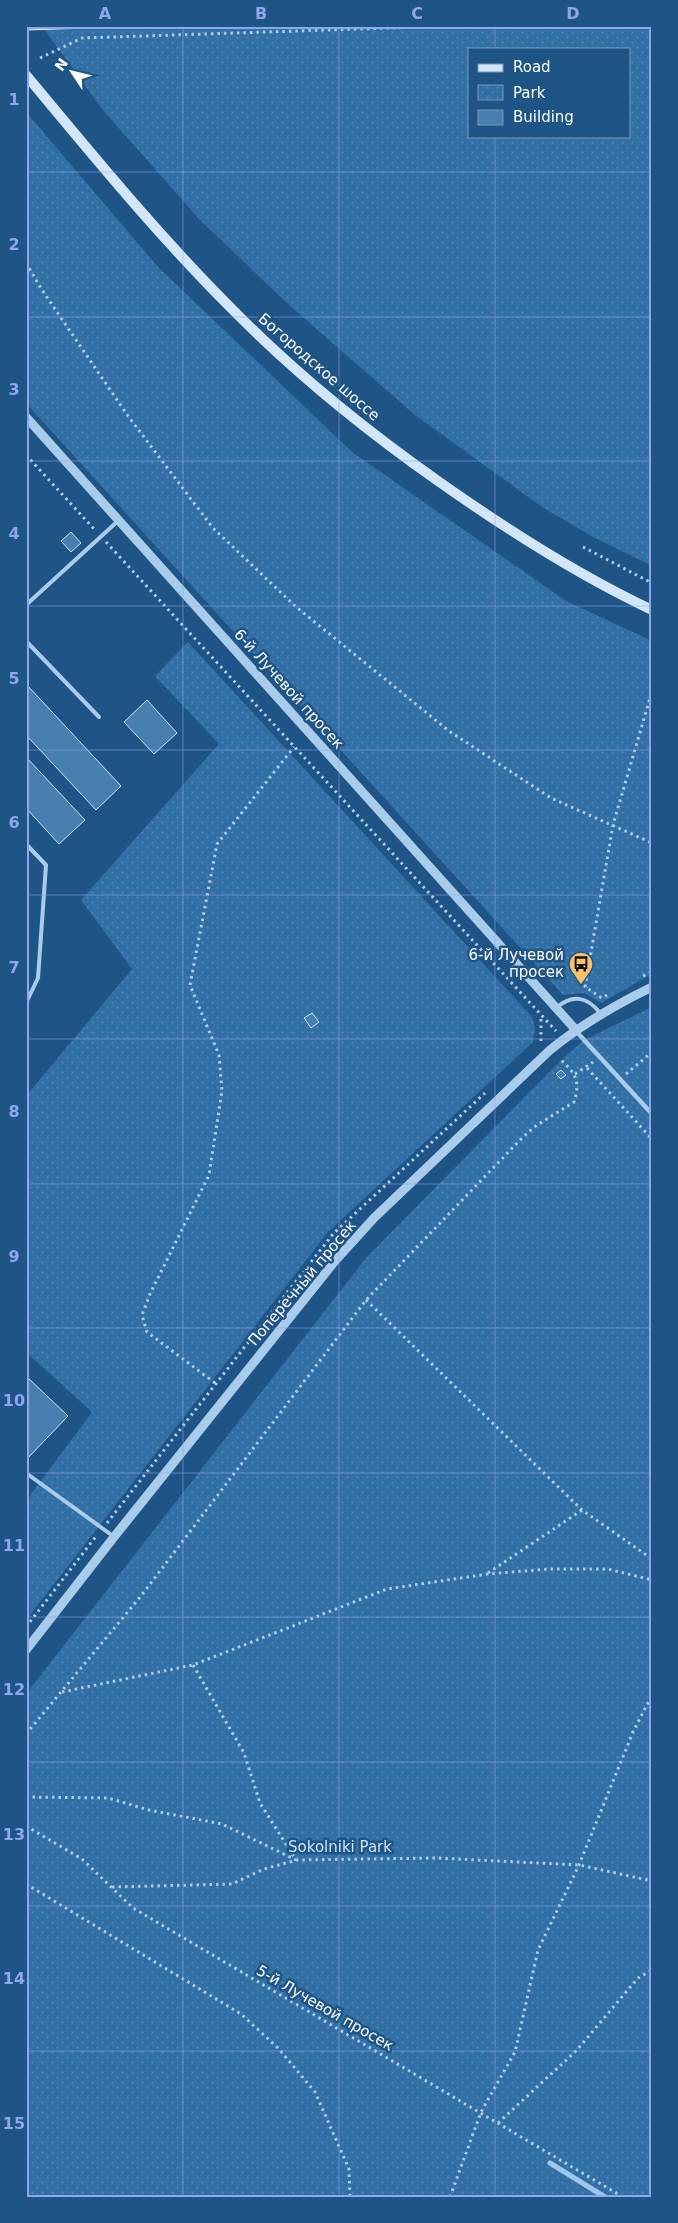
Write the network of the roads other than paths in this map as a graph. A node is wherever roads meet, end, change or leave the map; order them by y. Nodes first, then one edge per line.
1 (26, 75) edge
2 (26, 417) edge
3 (119, 520) junction
4 (26, 605) edge
5 (652, 610) edge
6 (26, 641) edge
7 (99, 717) dead end
8 (26, 844) edge
9 (652, 987) edge
10 (26, 1003) edge
11 (556, 1008) junction
12 (600, 1013) junction
13 (575, 1030) junction
14 (652, 1114) edge
15 (26, 1473) edge
16 (114, 1537) junction
17 (26, 1650) edge

1 - 5 main road, Богородское шоссе
2 - 3 street, 6-й Лучевой просек
3 - 4 lane
3 - 11 street, 6-й Лучевой просек
6 - 7 lane
8 - 10 lane
9 - 12 street, Поперечный просек
11 - 12 lane
11 - 13 street, 6-й Лучевой просек
12 - 13 street, Поперечный просек
13 - 14 street, 6-й Лучевой просек
13 - 16 street, Поперечный просек
15 - 16 lane
16 - 17 street, Поперечный просек

